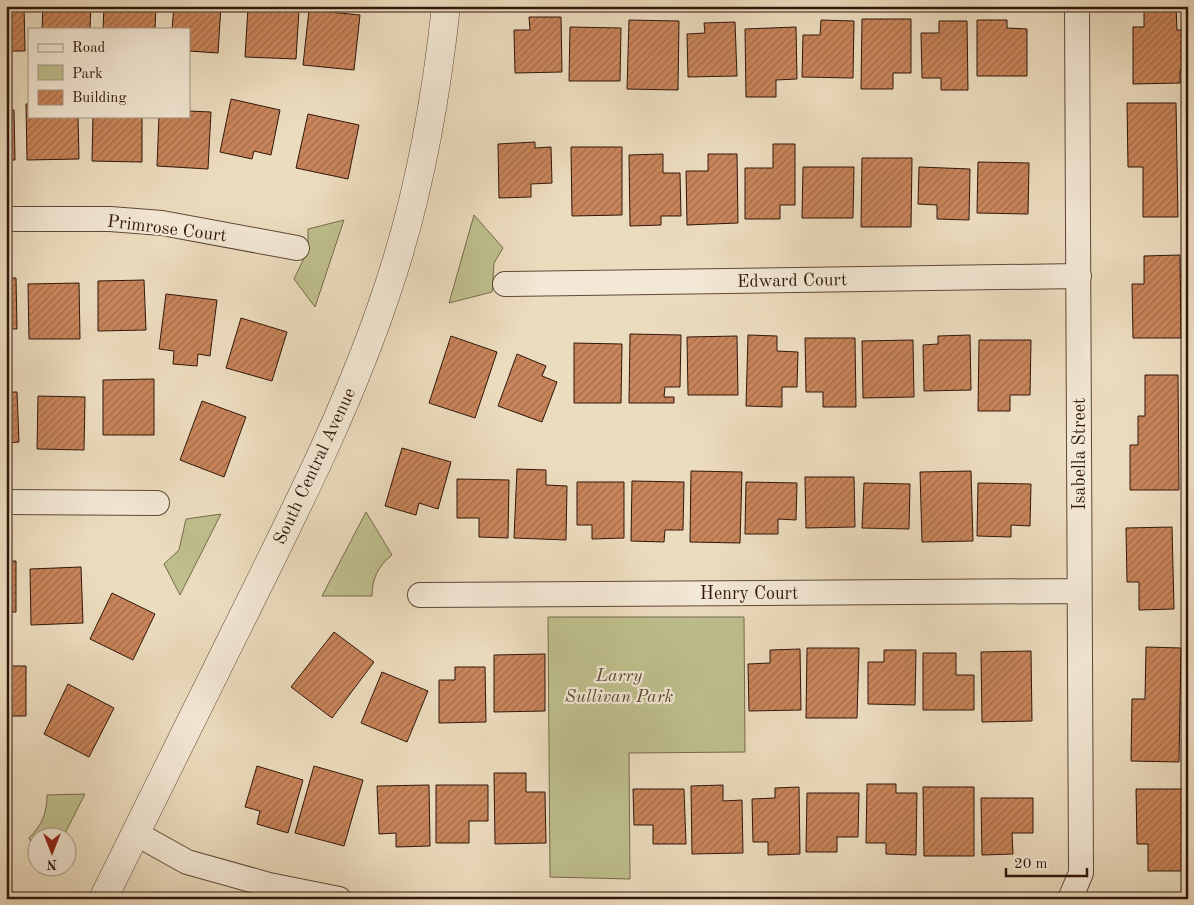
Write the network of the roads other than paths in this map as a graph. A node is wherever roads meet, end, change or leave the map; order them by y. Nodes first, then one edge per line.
1 (446, 6) edge
2 (1077, 6) edge
3 (6, 219) edge
4 (297, 248) dead end
5 (1079, 276) junction
6 (505, 284) dead end
7 (6, 502) edge
8 (157, 502) dead end
9 (1079, 591) junction
10 (420, 595) dead end
11 (135, 833) junction
12 (102, 899) edge
13 (339, 899) edge
14 (1070, 899) edge

1 - 11 street, South Central Avenue
2 - 5 street, Isabella Street
3 - 4 street, Primrose Court
5 - 6 street, Edward Court
5 - 9 street, Isabella Street
7 - 8 street
9 - 10 street, Henry Court
9 - 14 street, Isabella Street
11 - 12 street, South Central Avenue
11 - 13 street

